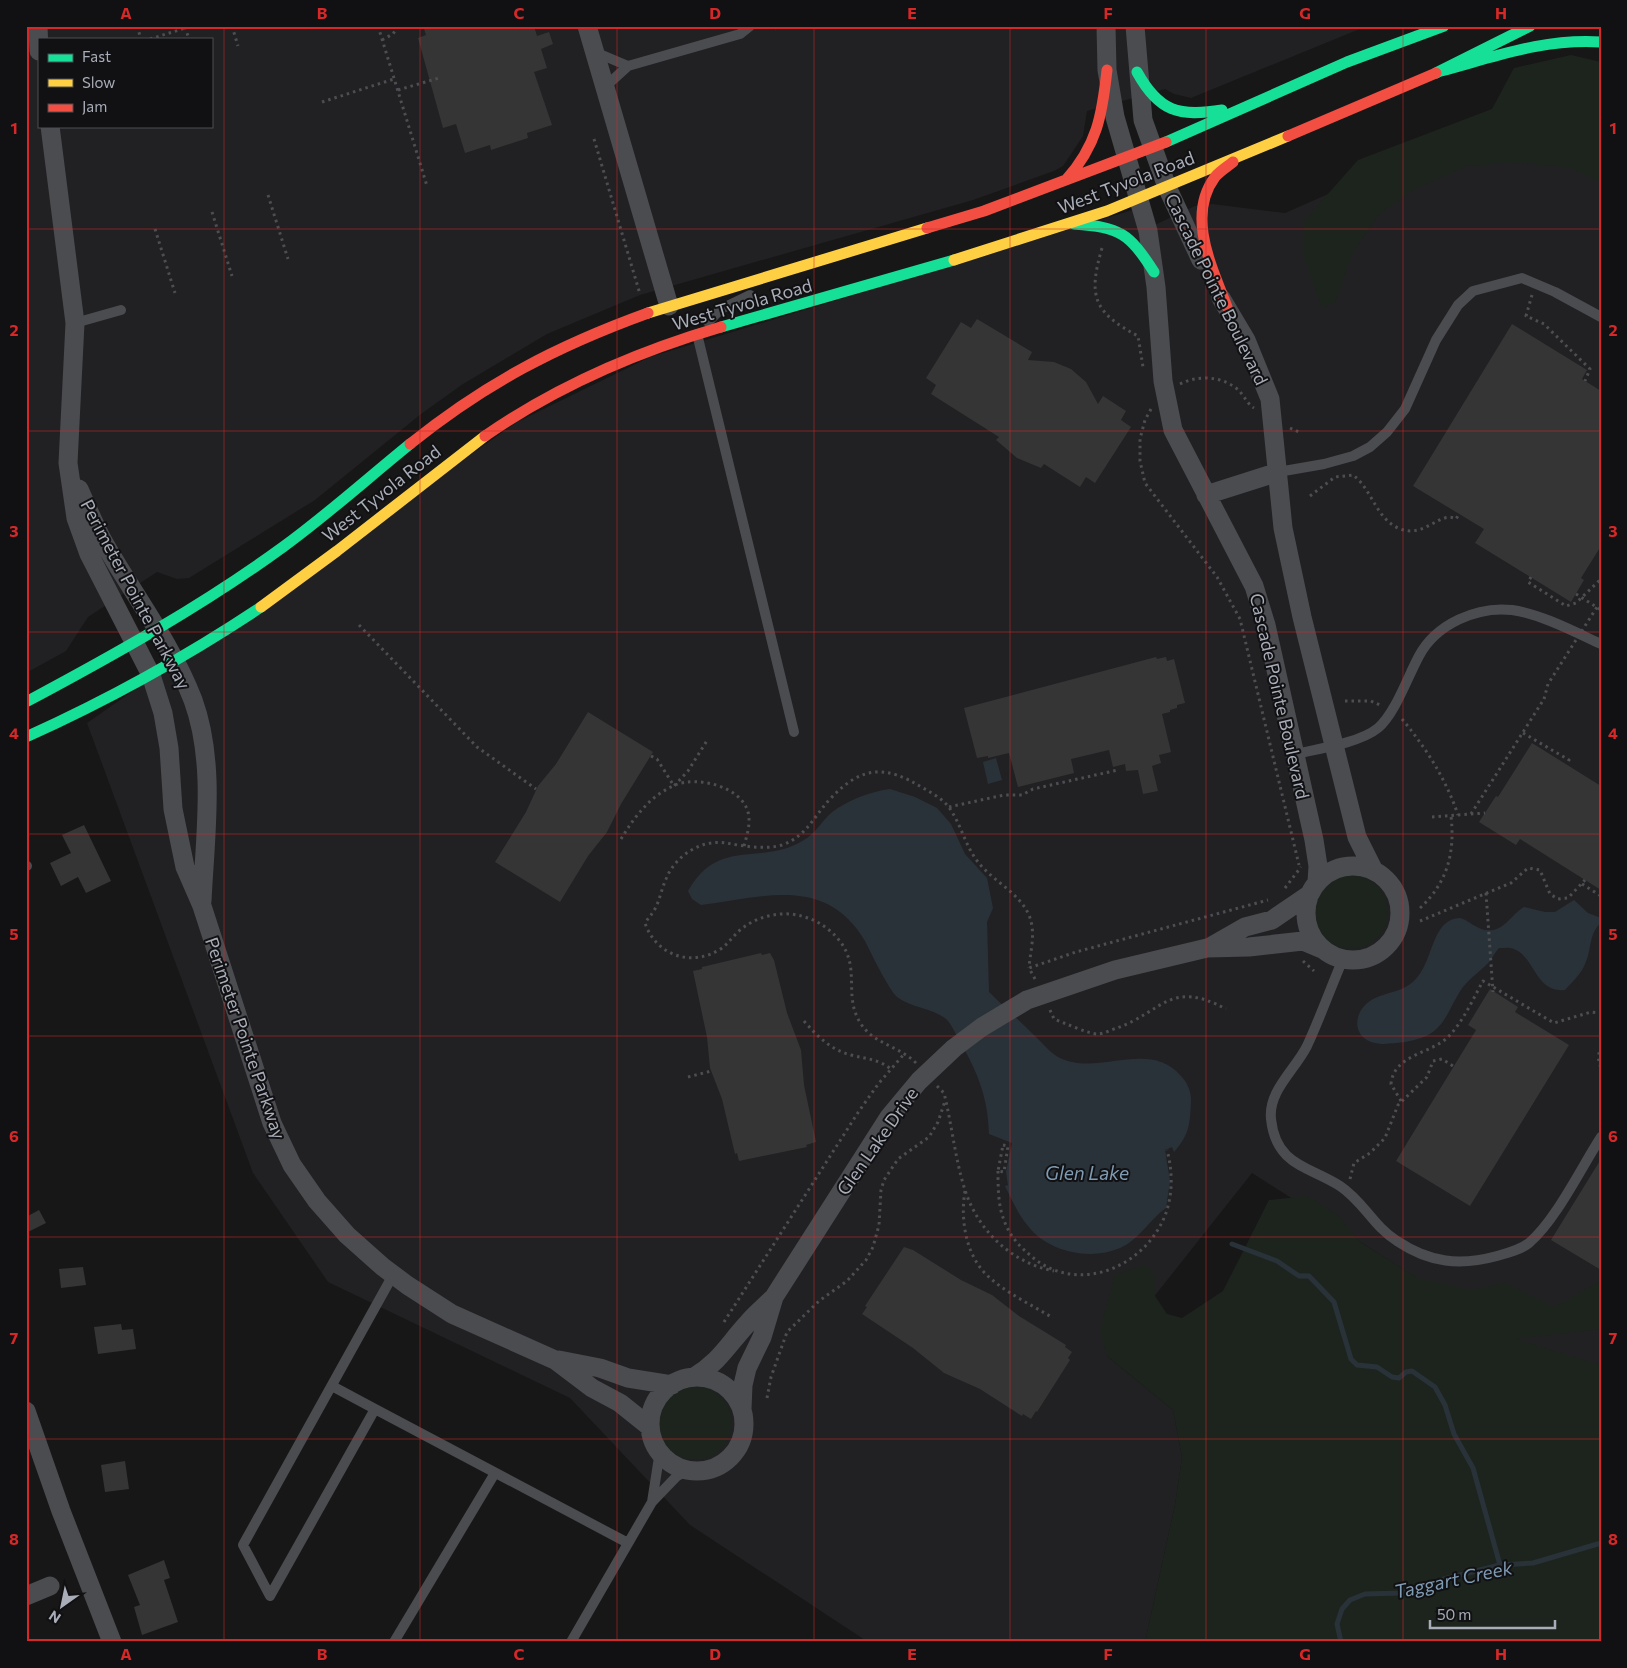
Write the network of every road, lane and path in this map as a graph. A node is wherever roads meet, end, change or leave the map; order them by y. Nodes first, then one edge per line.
1 (137, 26) edge
2 (192, 26) edge
3 (232, 26) edge
4 (378, 26) edge
5 (398, 26) edge
6 (587, 26) edge
7 (750, 26) edge
8 (770, 26) edge
9 (1106, 26) edge
10 (1135, 26) edge
11 (1444, 26) edge
12 (1530, 26) edge
13 (185, 27) edge
14 (776, 29) dead end
15 (141, 38) edge
16 (153, 38) edge
17 (382, 40) junction
18 (1601, 42) edge
19 (238, 46) dead end
20 (595, 52) junction
21 (628, 66) junction
22 (1107, 70) junction
23 (1441, 71) junction
24 (1137, 72) junction
25 (439, 78) dead end
26 (394, 79) junction
27 (606, 86) junction
28 (398, 90) junction
29 (322, 102) dead end
30 (1251, 105) junction
31 (50, 128) edge
32 (594, 139) dead end
33 (1152, 148) junction
34 (1240, 156) junction
35 (1127, 158) junction
36 (1064, 182) junction
37 (427, 186) dead end
38 (1167, 187) junction
39 (268, 195) dead end
40 (1138, 198) junction
41 (212, 212) dead end
42 (1068, 224) junction
43 (155, 229) dead end
44 (885, 240) junction
45 (1104, 242) dead end
46 (288, 259) dead end
47 (845, 264) dead end
48 (1154, 272) junction
49 (232, 276) dead end
50 (1535, 283) junction
51 (175, 293) dead end
52 (757, 293) dead end
53 (640, 295) dead end
54 (1227, 307) junction
55 (121, 310) dead end
56 (667, 313) junction
57 (1601, 317) edge
58 (75, 323) junction
59 (696, 334) junction
60 (1144, 374) dead end
61 (559, 377) dead end
62 (1585, 381) dead end
63 (535, 402) junction
64 (1148, 403) dead end
65 (1149, 412) dead end
66 (68, 462) junction
67 (1278, 472) junction
68 (1206, 495) junction
69 (1310, 496) dead end
70 (1459, 514) dead end
71 (1531, 577) dead end
72 (1601, 579) edge
73 (1576, 594) dead end
74 (1597, 607) junction
75 (1601, 610) edge
76 (359, 625) dead end
77 (157, 631) junction
78 (1601, 644) edge
79 (134, 645) junction
80 (175, 661) junction
81 (151, 675) junction
82 (1345, 701) dead end
83 (26, 702) edge
84 (1390, 711) junction
85 (794, 732) dead end
86 (1523, 733) junction
87 (26, 737) edge
88 (708, 739) dead end
89 (1334, 745) junction
90 (1295, 754) junction
91 (651, 756) dead end
92 (1566, 764) dead end
93 (1118, 770) dead end
94 (674, 786) junction
95 (536, 789) dead end
96 (949, 807) junction
97 (1485, 813) dead end
98 (1472, 814) junction
99 (1458, 815) junction
100 (1451, 816) junction
101 (1432, 817) dead end
102 (621, 838) dead end
103 (744, 846) junction
104 (1374, 871) junction
105 (1585, 880) dead end
106 (1582, 884) junction
107 (1314, 888) junction
108 (1486, 893) junction
109 (1601, 896) edge
110 (202, 906) junction
111 (1420, 908) dead end
112 (1420, 921) dead end
113 (1207, 948) junction
114 (1322, 948) junction
115 (1343, 959) junction
116 (1029, 968) dead end
117 (1493, 990) junction
118 (1601, 1013) edge
119 (804, 1021) dead end
120 (1601, 1046) edge
121 (905, 1053) junction
122 (1599, 1054) edge
123 (1453, 1066) dead end
124 (891, 1068) junction
125 (1601, 1069) edge
126 (711, 1071) dead end
127 (927, 1073) junction
128 (688, 1077) dead end
129 (946, 1101) junction
130 (1401, 1101) junction
131 (1601, 1136) edge
132 (1167, 1150) dead end
133 (998, 1171) junction
134 (965, 1190) junction
135 (1347, 1191) junction
136 (1054, 1271) junction
137 (393, 1275) junction
138 (774, 1297) junction
139 (1053, 1318) dead end
140 (721, 1326) dead end
141 (555, 1360) junction
142 (694, 1377) junction
143 (672, 1384) junction
144 (332, 1386) junction
145 (767, 1398) dead end
146 (375, 1409) junction
147 (742, 1410) junction
148 (26, 1411) edge
149 (650, 1427) junction
150 (660, 1451) junction
151 (688, 1470) junction
152 (495, 1473) junction
153 (652, 1502) junction
154 (628, 1543) junction
155 (50, 1586) dead end
156 (26, 1596) edge
157 (112, 1642) edge
158 (394, 1642) edge
159 (571, 1642) edge

1 - 15 path
2 - 13 path
3 - 19 path
4 - 17 path
5 - 17 path
6 - 20 street
7 - 21 lane
8 - 14 path
9 - 22 street, Cascade Pointe Boulevard
10 - 24 street, Cascade Pointe Boulevard
11 - 30 main road, West Tyvola Road
12 - 23 main road, West Tyvola Road
13 - 16 path
17 - 26 path
18 - 23 main road
20 - 21 lane
20 - 27 street
21 - 27 lane
22 - 35 street, Cascade Pointe Boulevard
22 - 36 main road
23 - 34 main road, West Tyvola Road
24 - 30 main road
24 - 33 street, Cascade Pointe Boulevard
25 - 28 path
26 - 28 path
26 - 29 path
27 - 56 street
28 - 37 path
30 - 33 main road, West Tyvola Road
31 - 58 street, Perimeter Pointe Parkway
32 - 53 path
33 - 35 main road, West Tyvola Road
33 - 38 street, Cascade Pointe Boulevard
34 - 38 main road, West Tyvola Road
34 - 54 main road
35 - 36 main road, West Tyvola Road
35 - 40 street, Cascade Pointe Boulevard
36 - 44 main road, West Tyvola Road
38 - 40 main road, West Tyvola Road
38 - 54 street, Cascade Pointe Boulevard
39 - 46 path
40 - 42 main road, West Tyvola Road
40 - 48 street, Cascade Pointe Boulevard
41 - 49 path
42 - 48 main road
42 - 59 main road, West Tyvola Road
43 - 51 path
44 - 47 lane
44 - 56 main road, West Tyvola Road
45 - 60 path
48 - 68 street, Cascade Pointe Boulevard
50 - 57 lane
50 - 62 path
50 - 67 lane
52 - 59 lane
54 - 67 street, Cascade Pointe Boulevard
55 - 58 lane
56 - 77 main road, West Tyvola Road
58 - 66 street, Perimeter Pointe Parkway
59 - 63 main road, West Tyvola Road
59 - 85 lane
61 - 63 main road
63 - 80 main road, West Tyvola Road
64 - 65 path
66 - 77 street, Perimeter Pointe Parkway
66 - 79 street, Perimeter Pointe Parkway
67 - 68 street
67 - 89 street, Cascade Pointe Boulevard
68 - 90 street, Cascade Pointe Boulevard
69 - 70 path
71 - 72 path
73 - 74 path, bridge
74 - 75 path, bridge
74 - 86 path, bridge
76 - 95 path
77 - 79 main road, West Tyvola Road
77 - 80 street, Perimeter Pointe Parkway
78 - 84 lane
79 - 81 street, Perimeter Pointe Parkway
79 - 83 main road, West Tyvola Road
80 - 81 main road, West Tyvola Road
80 - 110 street, Perimeter Pointe Parkway
81 - 87 main road, West Tyvola Road
81 - 110 street, Perimeter Pointe Parkway
82 - 84 path
84 - 89 lane
84 - 99 path
86 - 92 path
86 - 98 path
88 - 94 path
89 - 90 lane
89 - 104 street, Cascade Pointe Boulevard
90 - 107 street, Cascade Pointe Boulevard
91 - 94 path
93 - 96 path
94 - 102 path
94 - 103 path
96 - 103 path
96 - 116 path
97 - 98 path
98 - 99 path
99 - 100 path
100 - 101 path
100 - 111 path
103 - 121 path
104 - 107 street
104 - 115 street
105 - 106 path
106 - 108 path
106 - 109 path
107 - 113 street, Glen Lake Drive
107 - 114 street
108 - 112 path
108 - 117 path
110 - 137 street, Perimeter Pointe Parkway
113 - 114 street, Glen Lake Drive
113 - 127 street, Glen Lake Drive
114 - 115 street
115 - 135 lane
117 - 118 path
117 - 130 path
119 - 124 path
120 - 122 path
121 - 124 path
121 - 127 path
122 - 125 path
123 - 130 path
124 - 140 path
126 - 128 path
127 - 129 path
127 - 138 street, Glen Lake Drive
129 - 134 path
129 - 145 path
130 - 135 path
131 - 135 lane
132 - 136 path
133 - 133 path
133 - 136 path
134 - 136 path
134 - 139 path
137 - 141 street, Perimeter Pointe Parkway
137 - 144 lane
138 - 142 street, Glen Lake Drive
138 - 147 street, Glen Lake Drive
141 - 143 street, Perimeter Pointe Parkway
141 - 149 street, Perimeter Pointe Parkway
142 - 143 street
142 - 147 street
143 - 149 street
144 - 146 lane
144 - 146 lane
146 - 152 lane
147 - 151 street
148 - 157 street
149 - 150 street
150 - 151 street
150 - 153 lane
151 - 153 lane
152 - 154 lane
152 - 158 lane
153 - 154 lane
154 - 159 lane
155 - 156 street

